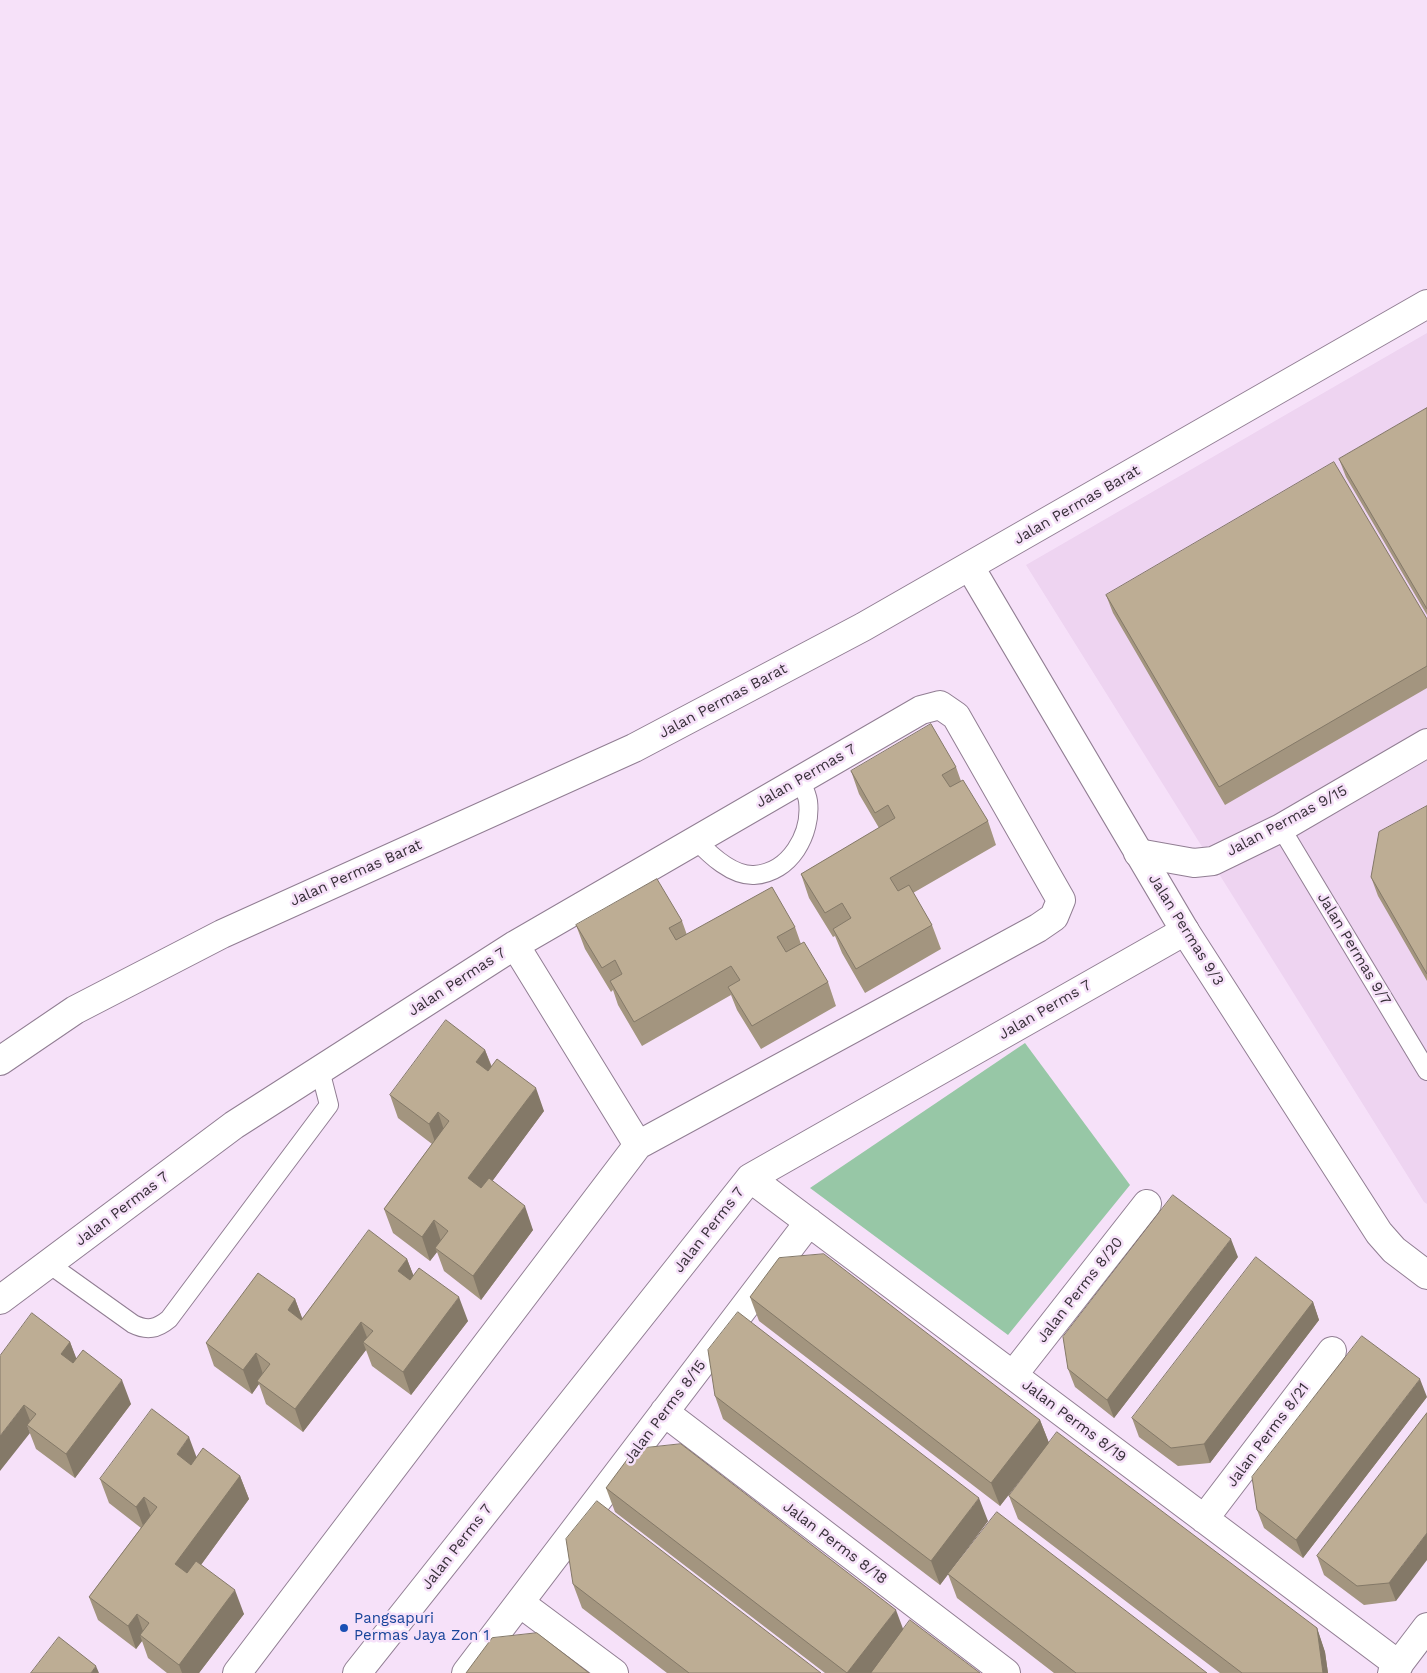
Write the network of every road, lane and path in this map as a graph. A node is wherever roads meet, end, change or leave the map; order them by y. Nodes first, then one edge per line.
1 (1427, 304) edge
2 (970, 567) junction
3 (1427, 743) edge
4 (800, 780) junction
5 (1281, 828) junction
6 (696, 840) junction
7 (1138, 853) junction
8 (1185, 931) junction
9 (515, 945) junction
10 (0, 1061) edge
11 (320, 1070) junction
12 (1427, 1071) edge
13 (638, 1145) junction
14 (750, 1178) junction
15 (1147, 1204) dead end
16 (809, 1222) junction
17 (49, 1264) junction
18 (1427, 1275) edge
19 (0, 1300) edge
20 (1332, 1351) dead end
21 (1013, 1375) junction
22 (664, 1412) junction
23 (1204, 1519) junction
24 (520, 1603) junction
25 (1427, 1627) edge
26 (1395, 1669) edge
27 (237, 1673) edge
28 (357, 1673) edge
29 (466, 1673) edge
30 (614, 1673) edge
31 (1006, 1673) edge

1 - 2 street, Jalan Permas Barat
2 - 7 street, Jalan Permas 9/3
2 - 10 street, Jalan Permas Barat
3 - 5 street, Jalan Permas 9/15
4 - 6 street, Jalan Permas 7
4 - 6 lane
4 - 13 street, Jalan Permas 7
5 - 7 street, Jalan Permas 9/15
5 - 12 lane, Jalan Permas 9/7
6 - 9 street, Jalan Permas 7
7 - 8 street, Jalan Permas 9/3
8 - 14 street, Jalan Perms 7
8 - 18 street, Jalan Permas 9/3
9 - 11 street, Jalan Permas 7
9 - 13 street
11 - 17 street, Jalan Permas 7
11 - 17 lane
13 - 27 street
14 - 16 street, Jalan Perms 8/19
14 - 28 street, Jalan Perms 7
15 - 21 street, Jalan Perms 8/20
16 - 21 street, Jalan Perms 8/19
16 - 22 street, Jalan Perms 8/15
17 - 19 street, Jalan Permas 7
20 - 23 street, Jalan Perms 8/21
21 - 23 street, Jalan Perms 8/19
22 - 24 street, Jalan Perms 8/15
22 - 31 street, Jalan Perms 8/18
23 - 26 street, Jalan Perms 8/19
24 - 29 street, Jalan Perms 8/15
24 - 30 street
25 - 26 street

